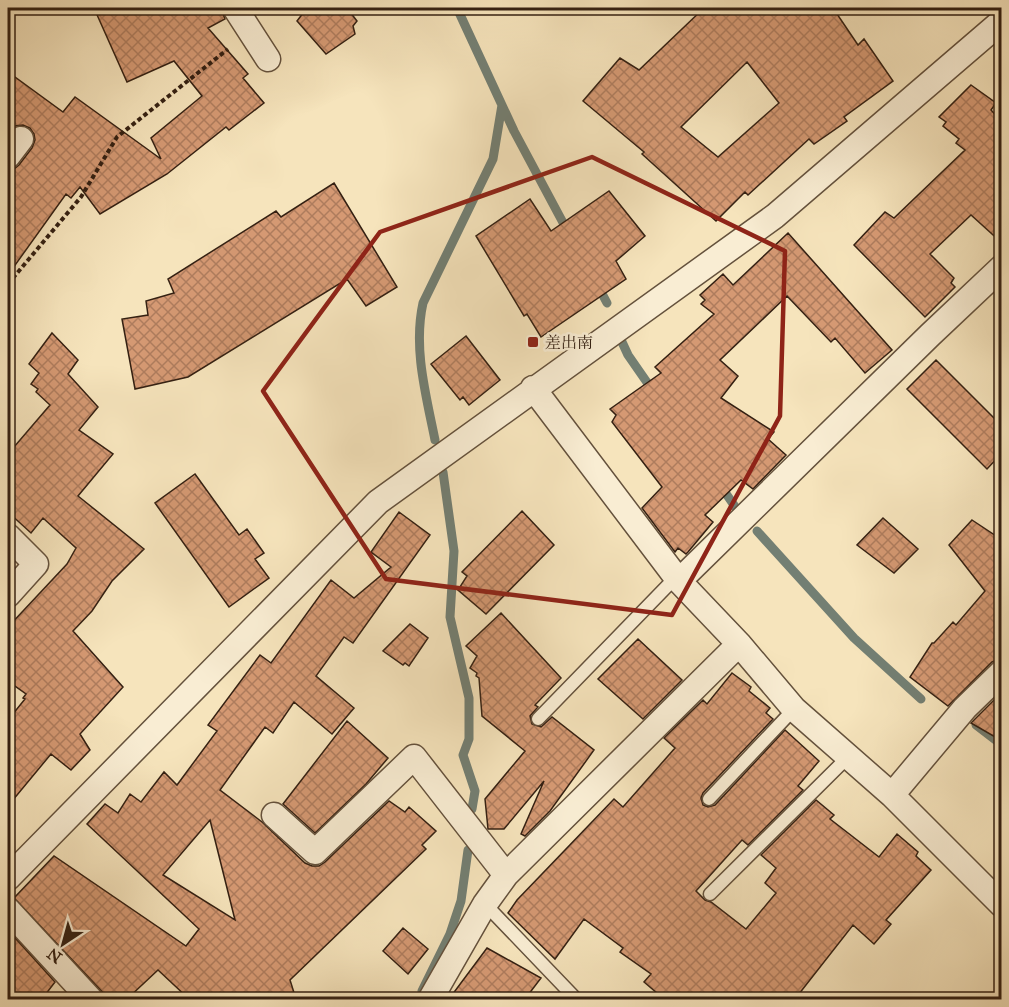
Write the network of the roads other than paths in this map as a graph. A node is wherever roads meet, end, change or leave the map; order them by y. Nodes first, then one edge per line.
1 (235, 8) edge
2 (1002, 21) edge
3 (268, 59) dead end
4 (1002, 267) edge
5 (533, 388) junction
6 (8, 536) edge
7 (678, 579) junction
8 (8, 595) edge
9 (739, 644) junction
10 (1002, 672) edge
11 (794, 709) junction
12 (538, 719) dead end
13 (848, 758) junction
14 (892, 795) junction
15 (709, 799) dead end
16 (274, 815) dead end
17 (506, 875) junction
18 (8, 878) edge
19 (710, 894) dead end
20 (485, 904) junction
21 (1002, 905) edge
22 (8, 910) edge
23 (91, 999) edge
24 (430, 999) edge
25 (577, 999) edge

1 - 3 street
2 - 5 street
4 - 7 street
5 - 7 street
5 - 18 street
6 - 8 street
7 - 9 street
7 - 12 lane
9 - 11 street
9 - 17 street
10 - 14 street
11 - 13 street
11 - 15 lane
13 - 14 street
13 - 19 lane
14 - 21 street
16 - 17 street
17 - 20 street
20 - 24 street
20 - 25 lane
22 - 23 street

